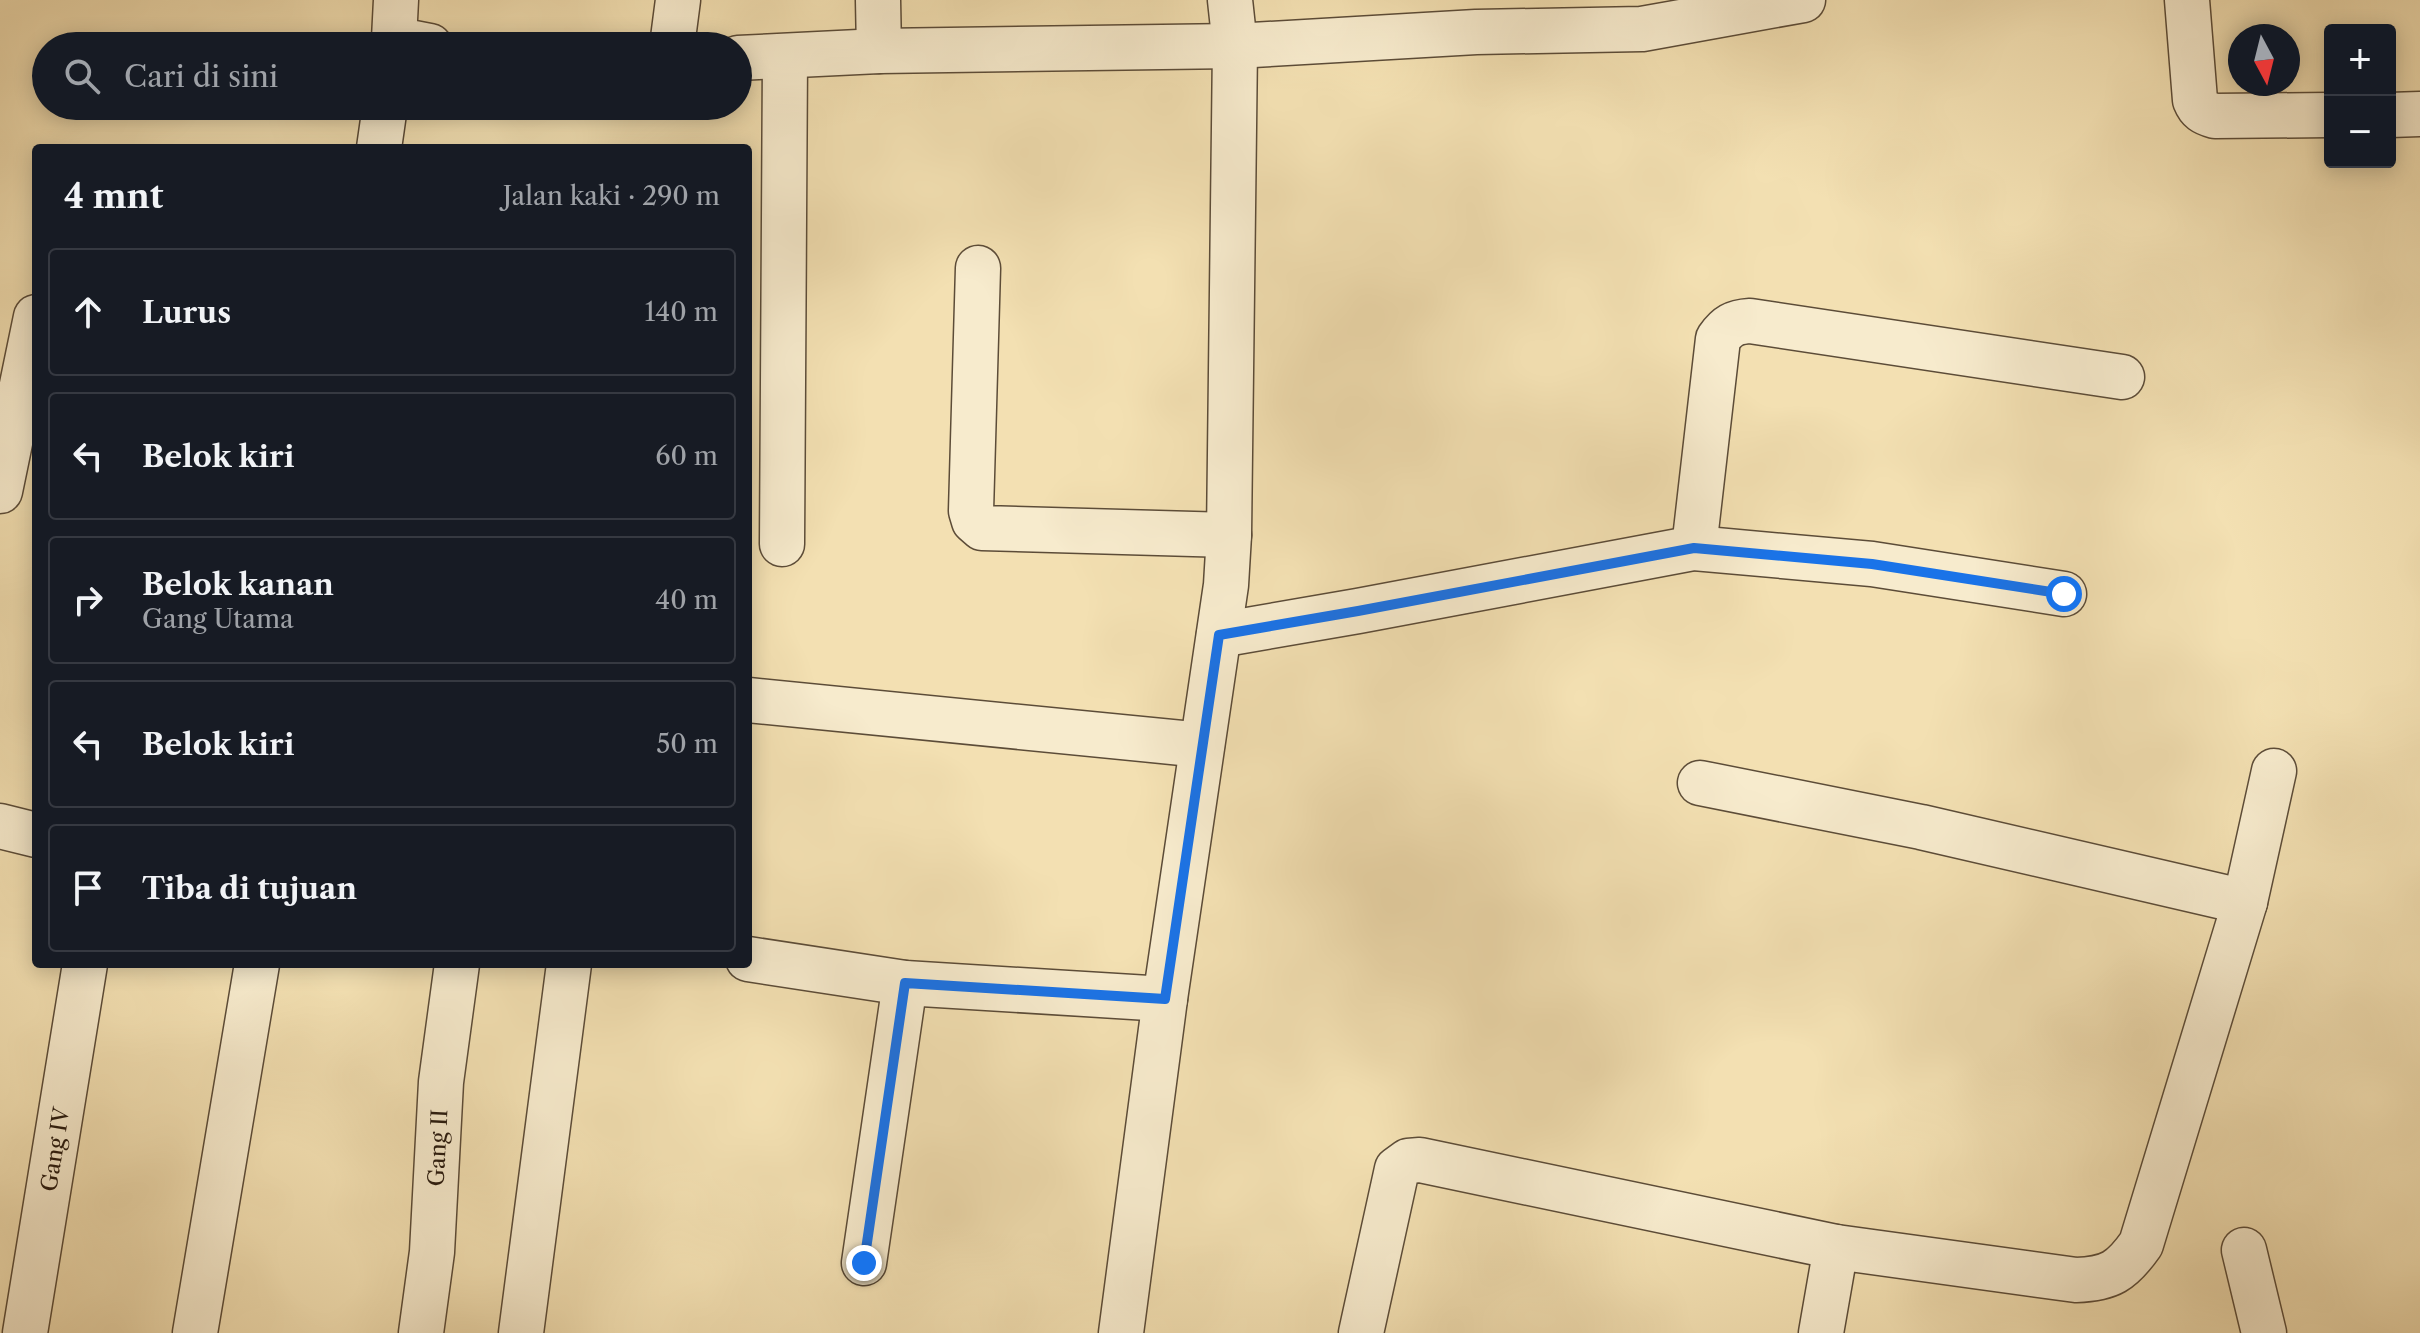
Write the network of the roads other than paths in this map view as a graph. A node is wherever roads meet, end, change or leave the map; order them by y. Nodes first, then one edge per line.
1 (678, 0) edge
2 (878, 0) edge
3 (1230, 0) edge
4 (1803, 0) edge
5 (2187, 0) edge
6 (1474, 16) edge
7 (674, 32) edge
8 (1235, 46) junction
9 (879, 51) junction
10 (785, 57) junction
11 (752, 58) edge
12 (2420, 114) edge
13 (2324, 115) edge
14 (2396, 115) edge
15 (383, 120) edge
16 (380, 144) edge
17 (978, 268) dead end
18 (32, 336) edge
19 (2122, 377) dead end
20 (0, 491) edge
21 (1229, 535) junction
22 (782, 544) dead end
23 (1694, 548) junction
24 (2064, 594) dead end
25 (1219, 635) junction
26 (752, 700) edge
27 (1202, 745) junction
28 (2274, 771) dead end
29 (1700, 783) dead end
30 (0, 826) edge
31 (32, 834) edge
32 (2245, 902) junction
33 (752, 960) edge
34 (84, 968) edge
35 (256, 968) edge
36 (456, 968) edge
37 (568, 968) edge
38 (905, 983) junction
39 (1165, 999) junction
40 (1836, 1247) junction
41 (2244, 1250) dead end
42 (864, 1263) dead end
43 (25, 1333) edge
44 (195, 1333) edge
45 (421, 1333) edge
46 (521, 1333) edge
47 (1121, 1333) edge
48 (1361, 1333) edge
49 (1821, 1333) edge
50 (2264, 1333) edge

1 - 7 street
2 - 9 street
3 - 8 street
4 - 6 street
5 - 13 street
6 - 8 street
8 - 9 street
8 - 21 street
9 - 10 street
10 - 11 street
10 - 22 street
12 - 14 street
15 - 16 street
17 - 21 street
18 - 20 street
19 - 23 street
21 - 25 street
23 - 24 street
23 - 25 street
25 - 27 street
26 - 27 street
27 - 39 street
28 - 32 street
29 - 32 street
30 - 31 street
32 - 40 street
33 - 38 street
34 - 43 street, Gang IV
35 - 44 street
36 - 45 street, Gang II
37 - 46 street
38 - 39 street
38 - 42 street
39 - 47 street
40 - 48 street
40 - 49 street
41 - 50 street

